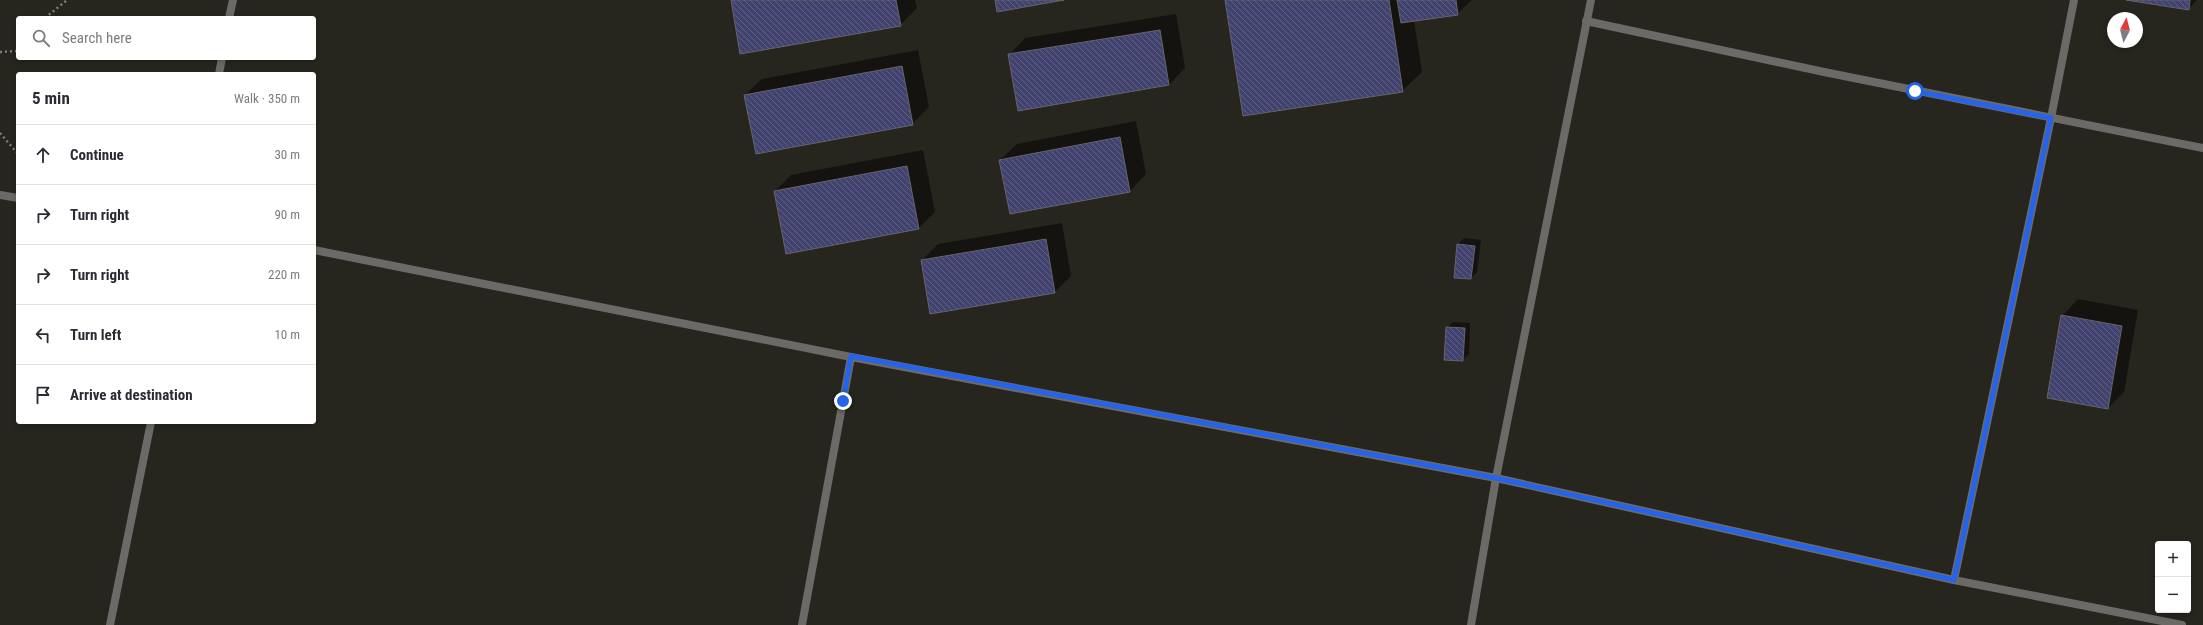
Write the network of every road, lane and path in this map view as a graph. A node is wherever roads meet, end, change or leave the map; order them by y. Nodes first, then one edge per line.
1 (67, 0) edge
2 (233, 0) edge
3 (1591, 0) edge
4 (2074, 0) edge
5 (47, 16) edge
6 (229, 16) edge
7 (1586, 21) junction
8 (16, 51) edge
9 (0, 52) edge
10 (222, 60) edge
11 (219, 72) edge
12 (2051, 118) junction
13 (0, 133) edge
14 (2203, 148) edge
15 (16, 152) edge
16 (0, 196) edge
17 (16, 198) edge
18 (316, 250) edge
19 (851, 356) junction
20 (151, 424) edge
21 (1496, 478) junction
22 (1954, 580) junction
23 (110, 625) edge
24 (802, 625) edge
25 (1471, 625) edge
26 (2182, 625) edge

1 - 5 path
2 - 6 street
3 - 7 street
4 - 12 street
7 - 12 street
7 - 21 street
8 - 9 path
10 - 11 street
12 - 14 street
12 - 22 street
13 - 15 path
16 - 17 street
18 - 19 street
19 - 21 street
19 - 24 street
20 - 23 street
21 - 22 street
21 - 25 street
22 - 26 street

